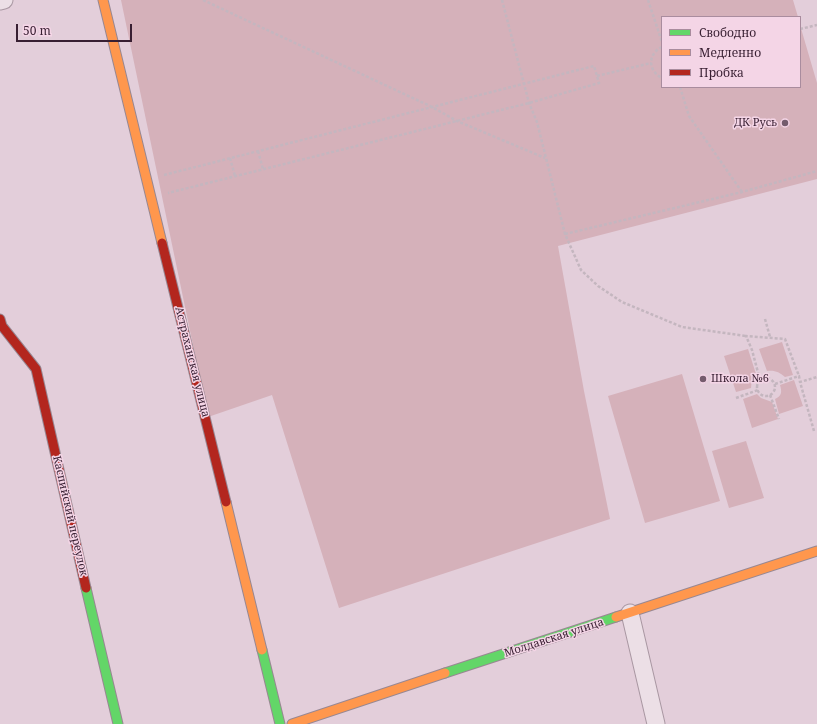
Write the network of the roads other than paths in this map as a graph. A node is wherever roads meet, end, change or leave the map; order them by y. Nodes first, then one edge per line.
1 (4, 0) edge
2 (103, 0) edge
3 (0, 1) edge
4 (0, 319) edge
5 (817, 551) edge
6 (630, 613) junction
7 (118, 724) edge
8 (280, 724) edge
9 (292, 724) edge
10 (656, 724) edge

1 - 3 street
2 - 8 street, Астраханская улица
4 - 7 street, Каспийский переулок
5 - 6 street, Молдавская улица
6 - 9 street, Молдавская улица
6 - 10 street

